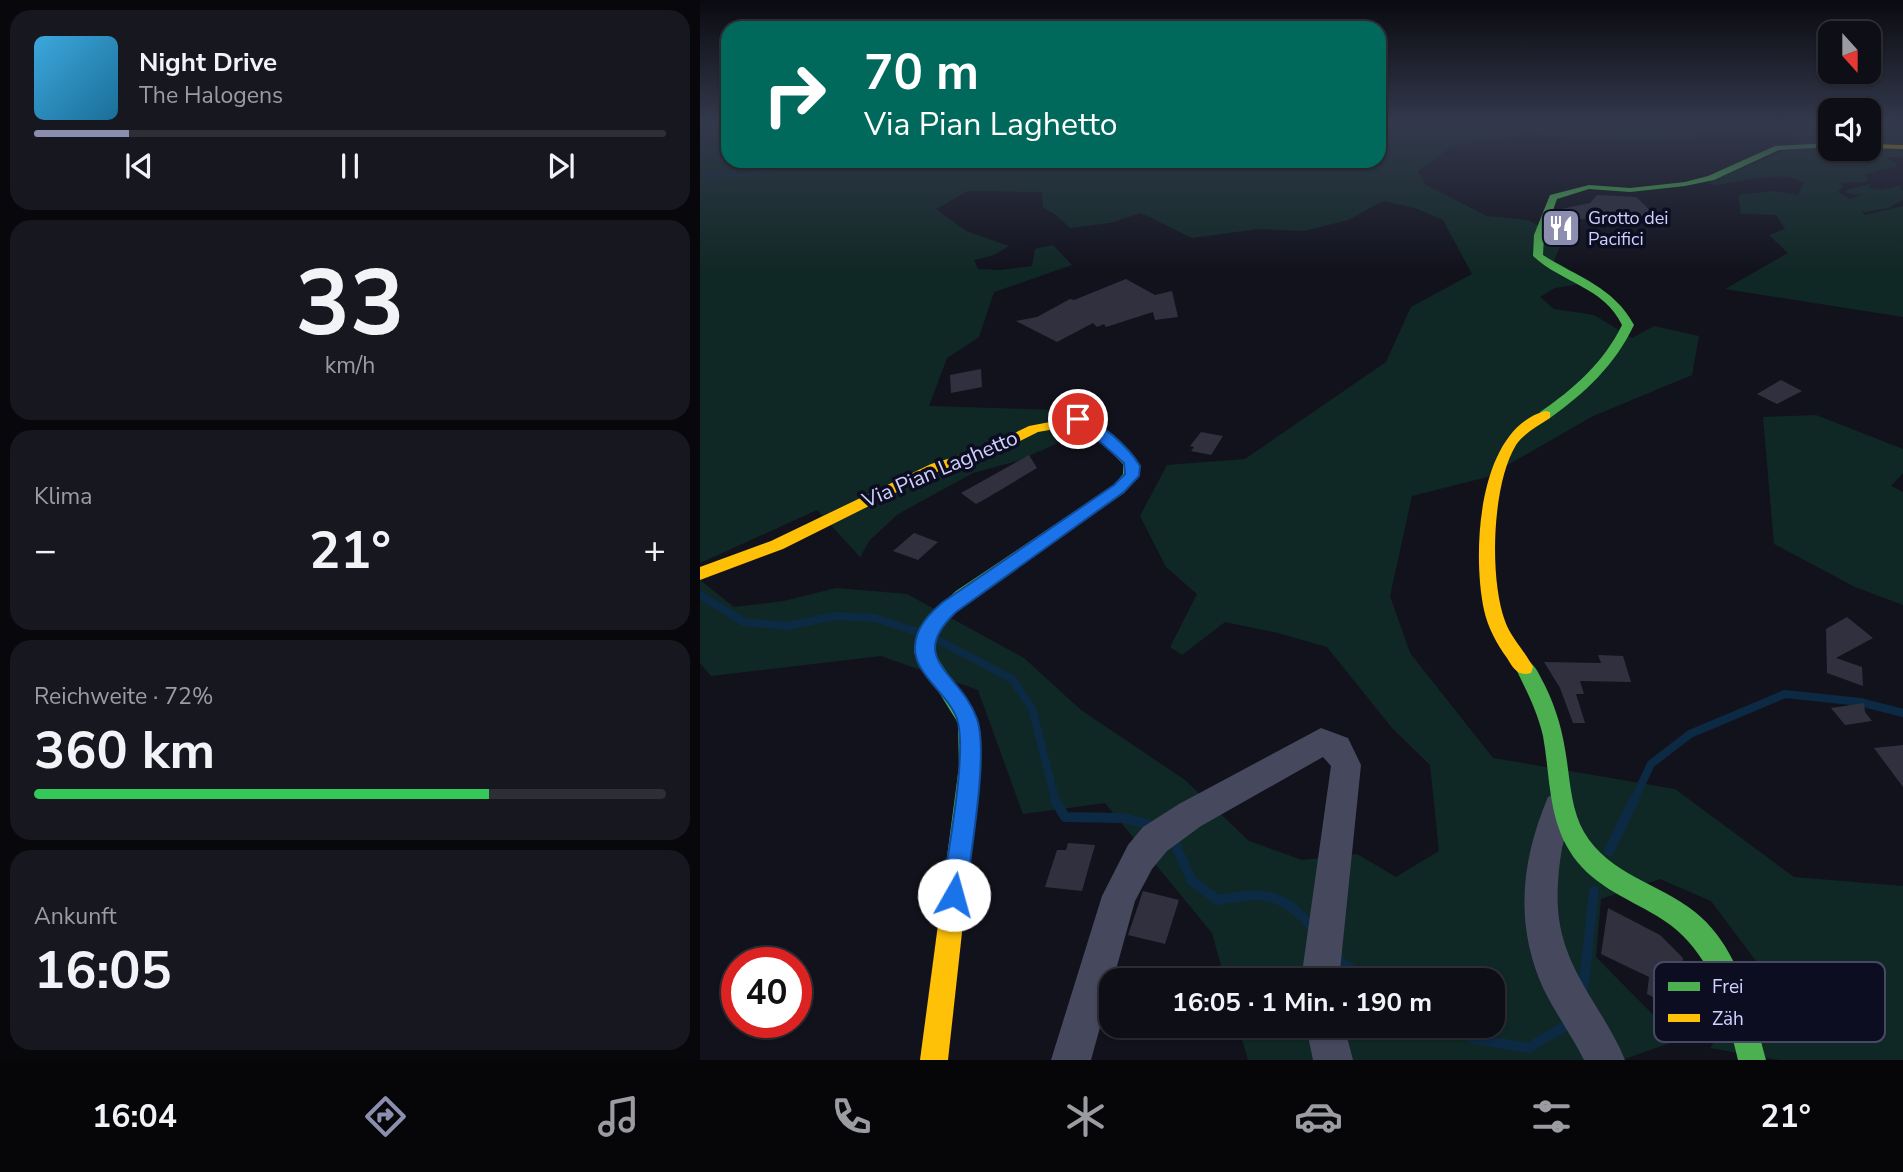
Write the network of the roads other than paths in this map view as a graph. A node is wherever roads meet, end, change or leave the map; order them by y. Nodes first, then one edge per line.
1 (1724, 172) edge
2 (700, 574) edge
3 (1561, 804) junction
4 (1723, 962) edge
5 (1322, 968) edge
6 (1328, 1038) edge
7 (1747, 1042) edge
8 (934, 1060) edge
9 (1071, 1060) edge
10 (1333, 1060) edge
11 (1605, 1060) edge
12 (1752, 1060) edge

1 - 3 street
2 - 8 street, Via Pian Laghetto
3 - 4 street
3 - 11 street
5 - 9 street
6 - 10 street
7 - 12 street

